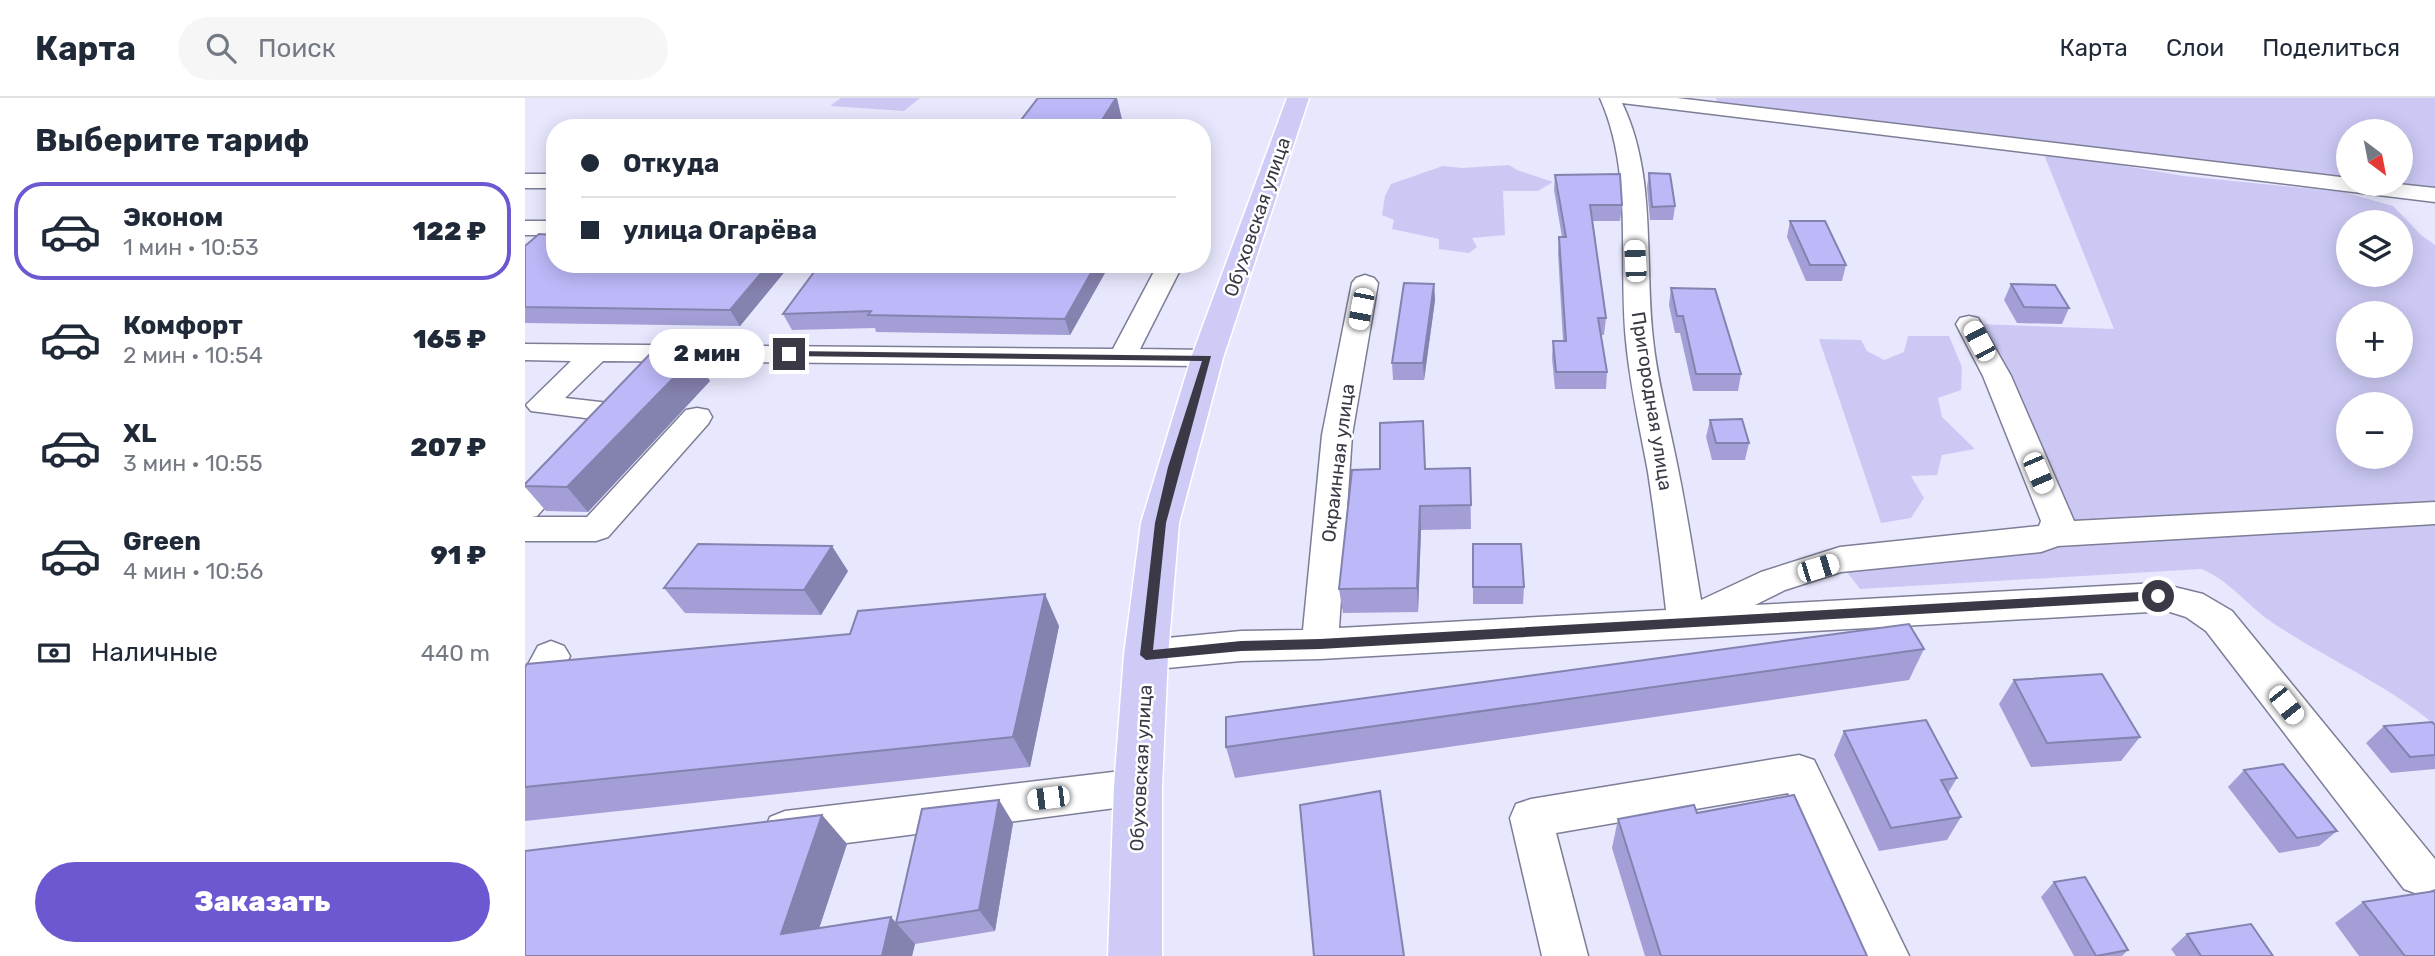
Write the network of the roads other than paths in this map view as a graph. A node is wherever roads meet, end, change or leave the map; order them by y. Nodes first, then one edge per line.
1 (1298, 98) edge
2 (1610, 98) edge
3 (1627, 98) edge
4 (525, 181) edge
5 (546, 181) edge
6 (2435, 195) edge
7 (525, 228) edge
8 (546, 229) edge
9 (1166, 273) edge
10 (1365, 284) dead end
11 (1969, 324) dead end
12 (525, 352) edge
13 (595, 353) junction
14 (1123, 356) junction
15 (1207, 358) junction
16 (697, 417) dead end
17 (525, 508) edge
18 (2435, 513) edge
19 (525, 529) edge
20 (2052, 534) junction
21 (1686, 623) junction
22 (1320, 644) junction
23 (1146, 655) junction
24 (551, 656) dead end
25 (525, 709) edge
26 (1138, 787) junction
27 (749, 835) edge
28 (2420, 874) dead end
29 (1135, 956) edge
30 (1565, 956) edge
31 (1886, 956) edge

1 - 15 main road, Обуховская улица
2 - 21 street, Пригородная улица
3 - 6 street
4 - 5 street
7 - 8 street
9 - 14 street
10 - 22 street, Окраинная улица
11 - 20 street
12 - 13 street
13 - 14 street
13 - 17 street
14 - 15 street
15 - 23 main road, Обуховская улица
16 - 19 street
18 - 20 street
20 - 21 street
21 - 22 street
21 - 28 street
22 - 23 street
23 - 26 main road, Обуховская улица
24 - 25 street
26 - 27 street
26 - 29 main road, Обуховская улица
30 - 31 street

